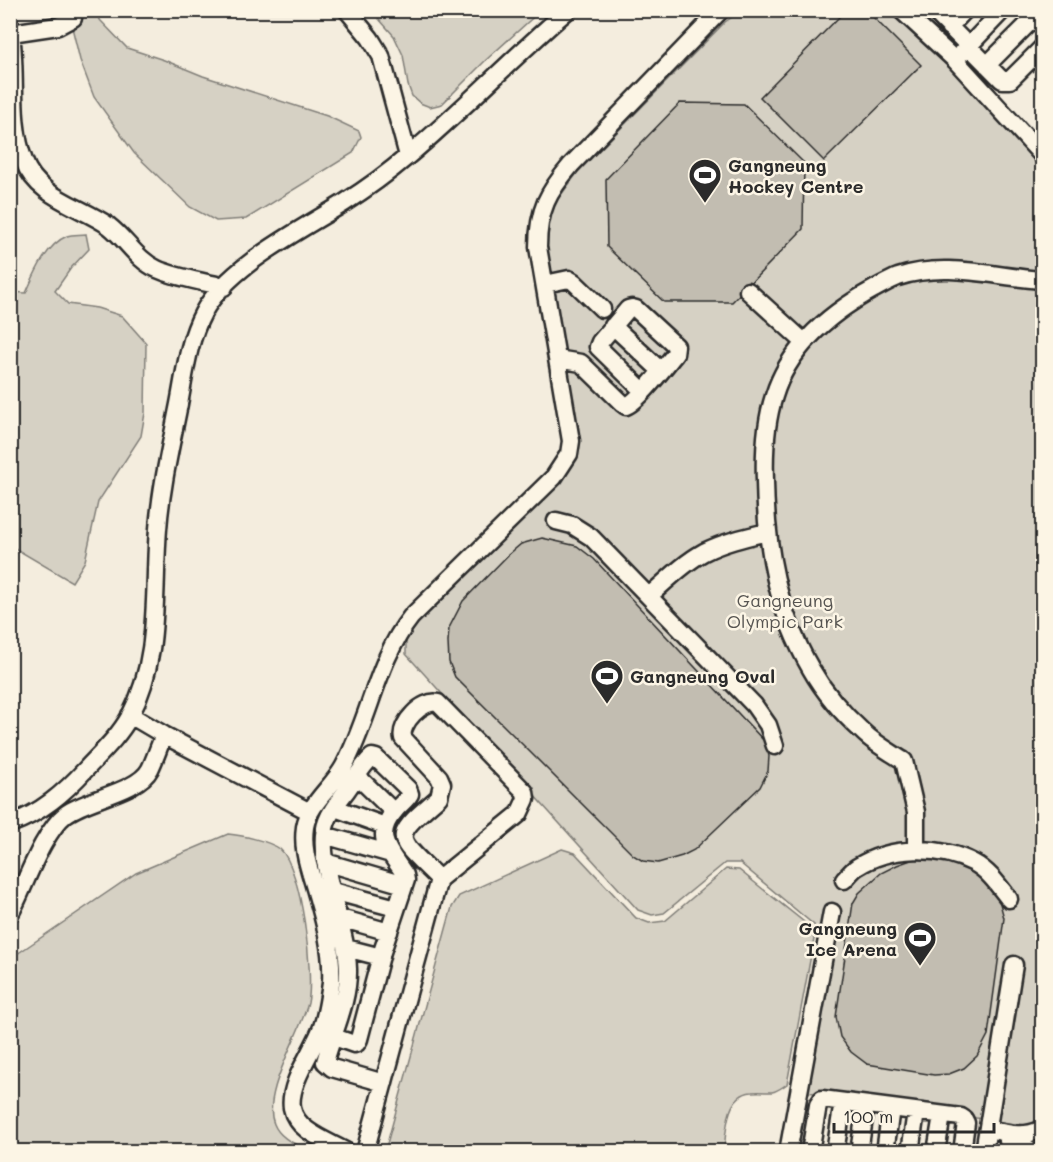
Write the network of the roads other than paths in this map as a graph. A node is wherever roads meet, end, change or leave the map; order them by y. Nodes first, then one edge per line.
1 (74, 10) edge
2 (347, 10) edge
3 (568, 10) edge
4 (721, 10) edge
5 (901, 10) edge
6 (933, 10) edge
7 (965, 10) edge
8 (1003, 10) edge
9 (1042, 10) edge
10 (949, 27) junction
11 (11, 31) edge
12 (968, 46) junction
13 (1042, 48) edge
14 (955, 60) junction
15 (987, 65) junction
16 (1042, 155) edge
17 (408, 156) junction
18 (1042, 280) edge
19 (545, 284) junction
20 (224, 287) junction
21 (748, 291) dead end
22 (602, 309) dead end
23 (614, 326) junction
24 (804, 342) junction
25 (557, 359) junction
26 (661, 371) junction
27 (644, 391) junction
28 (556, 521) dead end
29 (767, 532) junction
30 (648, 596) junction
31 (130, 715) junction
32 (164, 735) junction
33 (775, 746) dead end
34 (357, 776) junction
35 (335, 808) junction
36 (310, 812) junction
37 (389, 819) junction
38 (10, 824) edge
39 (324, 835) junction
40 (916, 850) junction
41 (390, 854) junction
42 (325, 862) junction
43 (439, 879) junction
44 (844, 880) dead end
45 (404, 885) junction
46 (333, 891) junction
47 (1009, 899) dead end
48 (396, 908) junction
49 (832, 912) dead end
50 (10, 914) edge
51 (340, 918) junction
52 (388, 932) junction
53 (346, 948) junction
54 (381, 957) junction
55 (1014, 965) dead end
56 (349, 971) junction
57 (375, 979) junction
58 (334, 1037) junction
59 (384, 1083) junction
60 (843, 1102) junction
61 (866, 1105) junction
62 (891, 1108) junction
63 (916, 1112) junction
64 (942, 1115) junction
65 (1041, 1123) edge
66 (986, 1140) edge
67 (347, 1152) edge
68 (365, 1152) edge
69 (788, 1152) edge
70 (810, 1152) edge
71 (835, 1152) edge
72 (859, 1152) edge
73 (885, 1152) edge
74 (910, 1152) edge
75 (936, 1152) edge
76 (962, 1152) edge
77 (1035, 1152) edge

1 - 11 street
2 - 17 street
3 - 17 street
4 - 19 street
5 - 14 street
6 - 10 street
7 - 10 street
8 - 12 street
9 - 15 street
10 - 12 street
11 - 20 street
12 - 14 street
12 - 15 street
13 - 15 street
14 - 16 street
17 - 20 street
18 - 24 street
19 - 22 street
19 - 25 street
20 - 31 street
21 - 24 street
23 - 26 street
23 - 26 street
23 - 27 street
24 - 29 street
25 - 27 street
25 - 36 street
26 - 27 street
28 - 30 street
29 - 30 street
29 - 40 street
30 - 33 street
31 - 32 street
31 - 38 street
32 - 36 street
32 - 50 street
34 - 35 street
34 - 37 street
34 - 37 street
35 - 37 street
35 - 39 street
36 - 67 street
37 - 41 street
39 - 41 street
39 - 42 street
40 - 44 street
40 - 47 street
41 - 45 street
42 - 45 street
42 - 46 street
43 - 43 street
43 - 59 street
45 - 48 street
46 - 48 street
46 - 51 street
48 - 52 street
49 - 69 street
51 - 52 street
51 - 53 street
52 - 54 street
53 - 54 street
53 - 56 street
54 - 57 street
55 - 66 street
56 - 57 street
56 - 58 street
57 - 58 street
58 - 59 street
59 - 68 street
60 - 61 street
60 - 70 street
60 - 71 street
61 - 62 street
61 - 72 street
62 - 63 street
62 - 73 street
63 - 64 street
63 - 74 street
64 - 75 street
64 - 76 street
65 - 66 street
65 - 77 street
66 - 77 street

